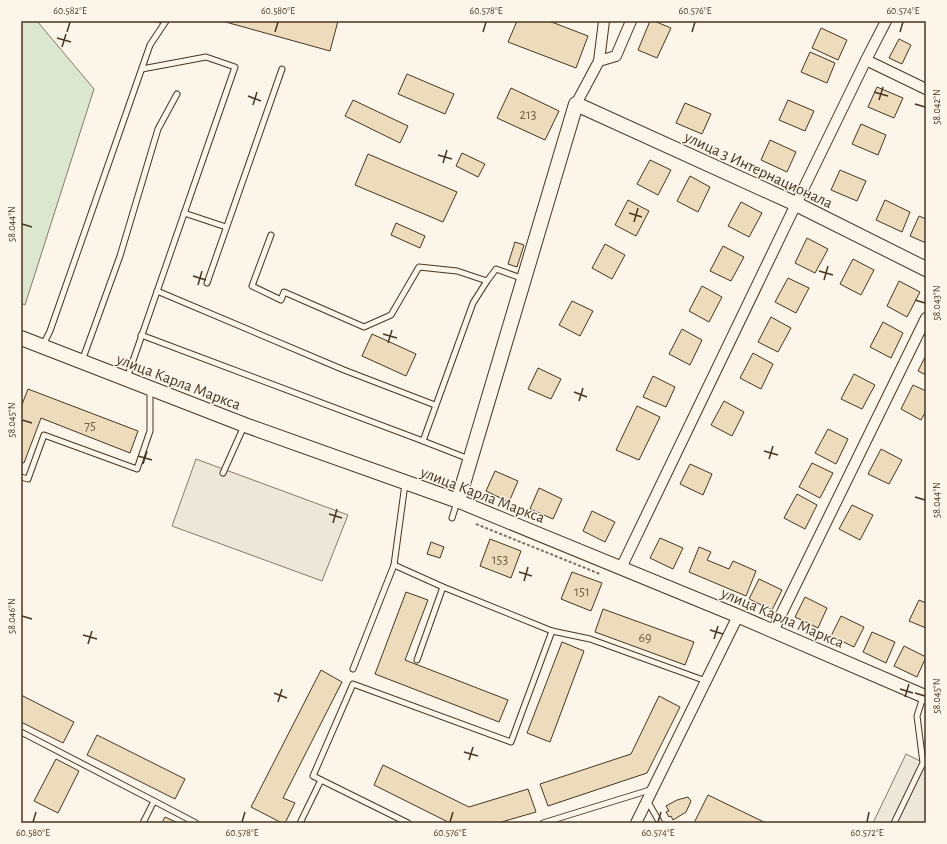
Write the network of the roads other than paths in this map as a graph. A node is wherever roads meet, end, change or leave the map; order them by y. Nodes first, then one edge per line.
1 (166, 21) edge
2 (604, 21) edge
3 (631, 21) edge
4 (886, 21) edge
5 (866, 60) junction
6 (599, 61) junction
7 (142, 69) junction
8 (282, 69) dead end
9 (926, 89) edge
10 (176, 94) dead end
11 (576, 104) junction
12 (796, 204) junction
13 (184, 212) junction
14 (226, 227) junction
15 (271, 235) dead end
16 (926, 269) edge
17 (524, 279) junction
18 (487, 281) junction
19 (207, 283) dead end
20 (156, 291) junction
21 (926, 318) edge
22 (141, 335) junction
23 (21, 338) edge
24 (42, 346) junction
25 (82, 362) junction
26 (126, 379) junction
27 (150, 388) junction
28 (436, 405) junction
29 (244, 425) junction
30 (423, 441) junction
31 (470, 459) junction
32 (223, 473) dead end
33 (21, 477) edge
34 (405, 483) junction
35 (458, 501) junction
36 (452, 518) dead end
37 (394, 565) junction
38 (621, 568) junction
39 (443, 587) junction
40 (738, 616) junction
41 (552, 631) junction
42 (773, 631) junction
43 (417, 660) dead end
44 (353, 669) dead end
45 (707, 681) junction
46 (925, 695) edge
47 (21, 732) edge
48 (321, 780) junction
49 (654, 788) junction
50 (154, 801) junction
51 (648, 802) junction
52 (143, 823) edge
53 (196, 823) edge
54 (300, 823) edge
55 (408, 823) edge
56 (543, 823) edge
57 (636, 823) edge
58 (660, 823) edge
59 (894, 823) edge

1 - 7 lane
2 - 6 street
3 - 6 street
4 - 5 street
5 - 9 street
5 - 12 street
6 - 11 street
7 - 13 lane
7 - 24 lane
8 - 14 lane
10 - 25 lane
11 - 12 main road, улица 3 Интернационала
11 - 17 main road
12 - 16 main road, улица 3 Интернационала
12 - 38 street
13 - 14 lane
13 - 20 lane
14 - 19 lane
15 - 18 lane
17 - 18 lane
17 - 31 main road
18 - 28 lane
20 - 22 lane
20 - 28 lane
21 - 42 street
22 - 26 lane
22 - 30 lane
23 - 24 main road, улица Карла Маркса
24 - 25 main road, улица Карла Маркса
25 - 26 main road, улица Карла Маркса
26 - 27 main road, улица Карла Маркса
27 - 29 main road, улица Карла Маркса
27 - 33 lane
28 - 30 lane
29 - 32 lane
29 - 34 main road, улица Карла Маркса
30 - 31 lane
31 - 35 main road
34 - 35 main road, улица Карла Маркса
34 - 37 lane
35 - 36 lane
35 - 38 street, улица Карла Маркса
37 - 39 lane
37 - 44 lane
38 - 40 street, улица Карла Маркса
39 - 41 lane
39 - 43 lane
40 - 42 street, улица Карла Маркса
40 - 45 street
41 - 45 lane
41 - 48 lane
42 - 46 street, улица Карла Маркса
45 - 49 street
46 - 59 lane
47 - 50 lane
48 - 54 lane
48 - 55 lane
49 - 51 street
49 - 56 lane
50 - 52 lane
50 - 53 lane
51 - 57 street
51 - 58 lane

